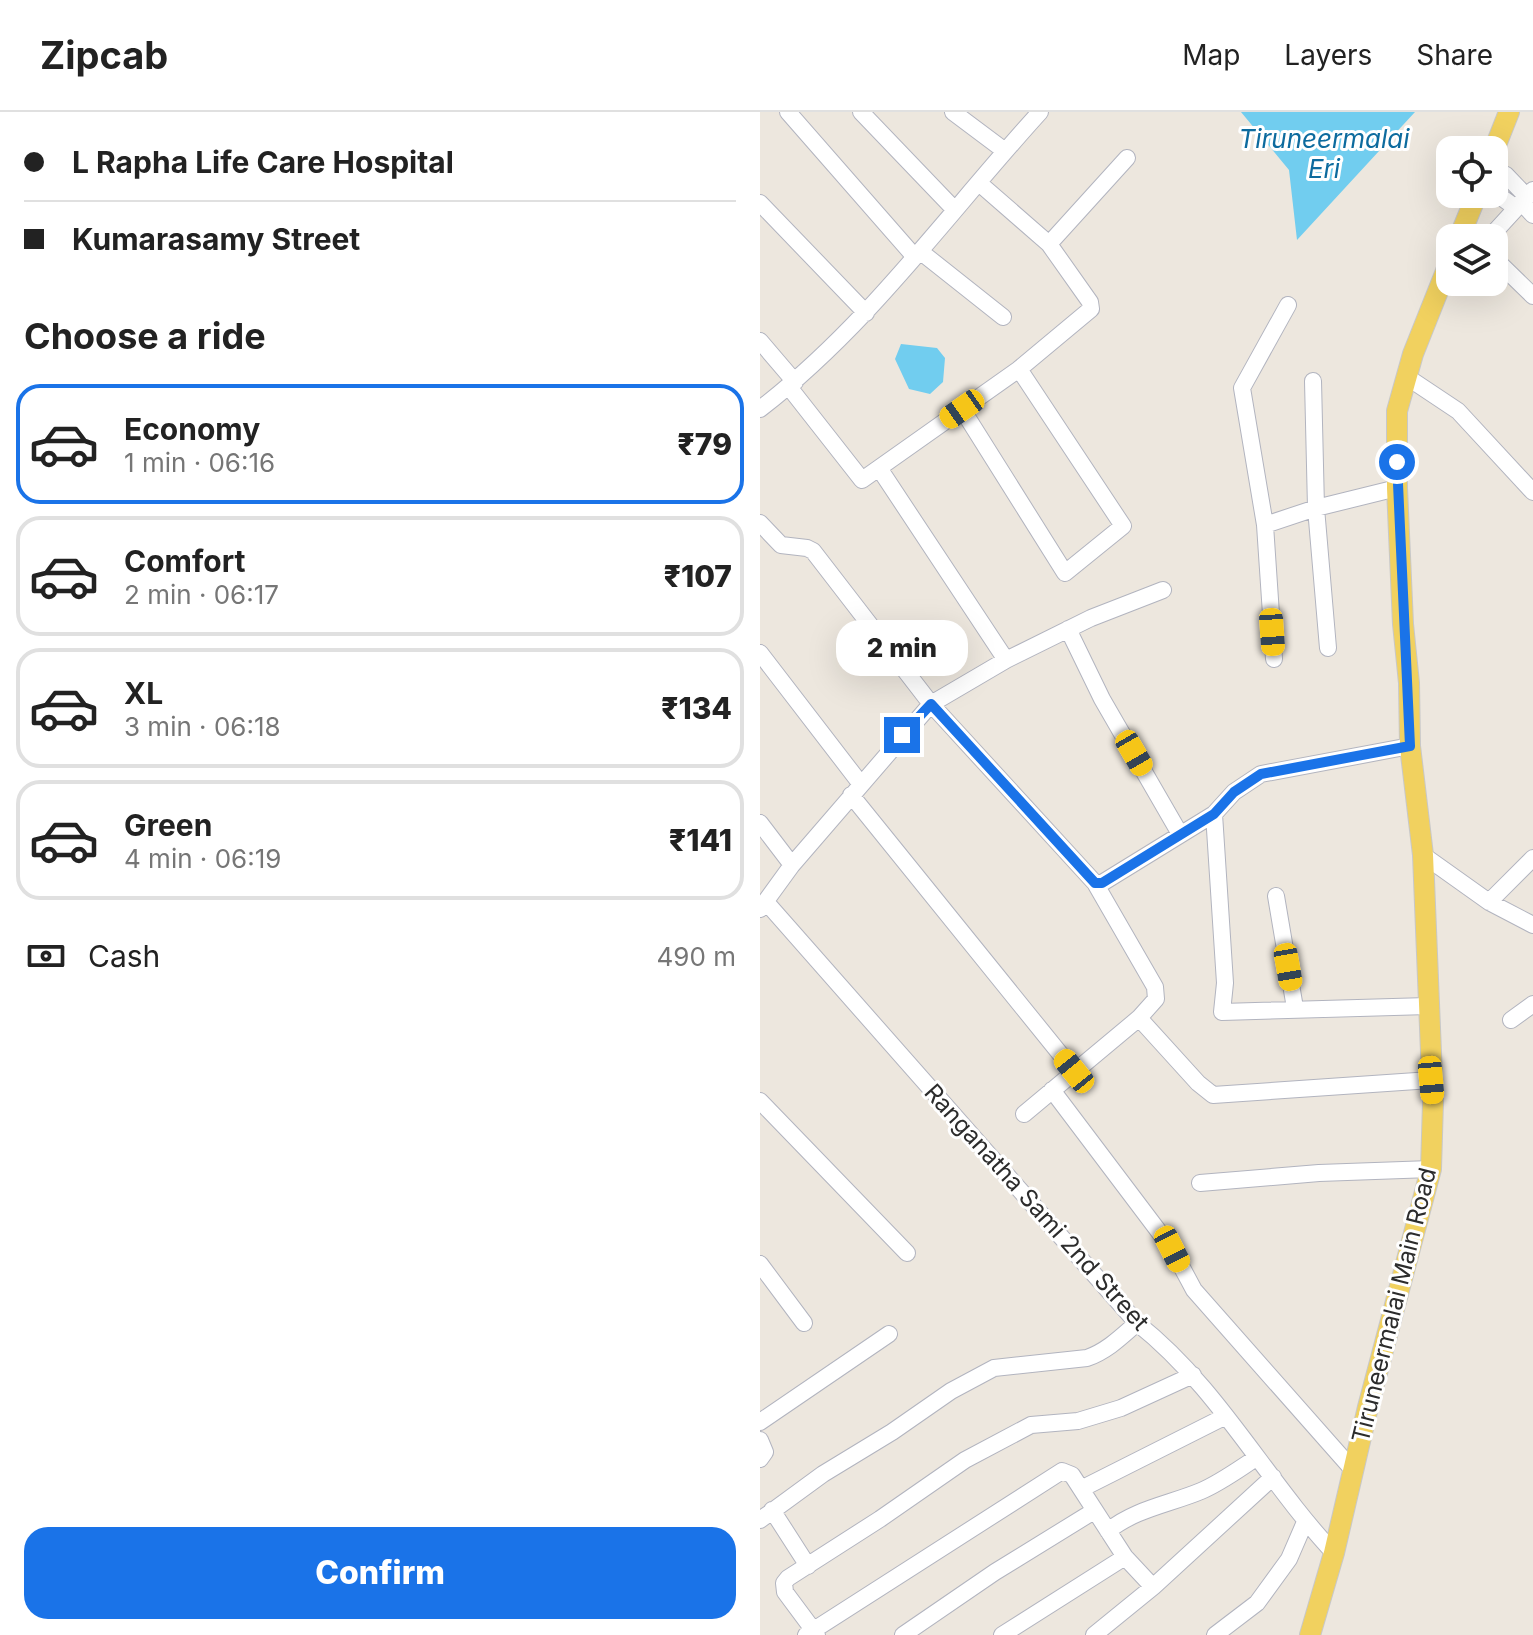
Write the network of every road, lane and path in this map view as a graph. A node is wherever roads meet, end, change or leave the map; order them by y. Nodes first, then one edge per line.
1 (788, 112) edge
2 (861, 112) edge
3 (953, 112) edge
4 (1040, 112) edge
5 (1509, 112) edge
6 (1500, 136) edge
7 (1005, 151) junction
8 (1127, 158) dead end
9 (1508, 178) edge
10 (979, 183) junction
11 (760, 203) edge
12 (1526, 203) edge
13 (954, 209) junction
14 (1504, 224) edge
15 (1049, 244) junction
16 (917, 254) junction
17 (1508, 272) edge
18 (1436, 296) edge
19 (1533, 296) edge
20 (1288, 305) dead end
21 (866, 313) junction
22 (1003, 317) dead end
23 (760, 341) edge
24 (1019, 369) junction
25 (1407, 377) junction
26 (1313, 381) dead end
27 (792, 384) junction
28 (760, 409) edge
29 (962, 409) junction
30 (879, 468) junction
31 (1397, 488) junction
32 (1533, 492) edge
33 (1316, 508) junction
34 (1265, 525) junction
35 (763, 532) edge
36 (1163, 590) dead end
37 (1068, 629) junction
38 (1328, 648) dead end
39 (760, 653) edge
40 (1274, 659) dead end
41 (1006, 660) junction
42 (931, 704) junction
43 (1410, 746) junction
44 (856, 789) junction
45 (1214, 814) junction
46 (760, 823) edge
47 (1180, 834) junction
48 (1423, 855) junction
49 (1533, 858) edge
50 (792, 865) junction
51 (1095, 883) junction
52 (1276, 896) dead end
53 (1489, 902) junction
54 (763, 906) edge
55 (1533, 925) edge
56 (1533, 1004) edge
57 (1428, 1006) junction
58 (1295, 1008) junction
59 (1139, 1018) junction
60 (1511, 1020) dead end
61 (1074, 1071) junction
62 (1431, 1080) junction
63 (1052, 1090) junction
64 (760, 1101) edge
65 (1024, 1114) dead end
66 (1431, 1169) junction
67 (1200, 1183) dead end
68 (907, 1253) dead end
69 (760, 1264) edge
70 (804, 1323) dead end
71 (1137, 1323) junction
72 (889, 1334) dead end
73 (1193, 1375) junction
74 (1226, 1416) junction
75 (760, 1422) edge
76 (1256, 1458) junction
77 (1353, 1470) junction
78 (1273, 1477) junction
79 (1081, 1489) junction
80 (1094, 1511) junction
81 (766, 1515) edge
82 (1305, 1522) junction
83 (1108, 1531) junction
84 (1334, 1553) junction
85 (1125, 1557) junction
86 (808, 1566) junction
87 (1153, 1587) junction
88 (812, 1633) edge
89 (903, 1635) edge
90 (1002, 1635) edge
91 (1094, 1635) edge
92 (1215, 1635) edge
93 (1310, 1635) edge

1 - 16 street
2 - 13 street
3 - 7 street
4 - 7 street
5 - 6 main road
7 - 10 street
8 - 15 street
9 - 12 street
10 - 13 street
10 - 15 street
11 - 21 street
12 - 14 street
13 - 16 street
15 - 24 street
16 - 21 street
16 - 22 street
17 - 19 street
18 - 25 main road, Tiruneermalai Main Road
20 - 34 street
21 - 27 street
23 - 27 street
24 - 29 street
24 - 29 street
25 - 31 main road, Tiruneermalai Main Road
25 - 32 street
26 - 33 street
27 - 28 street
27 - 30 street
29 - 30 street
30 - 41 street
31 - 33 street
31 - 43 main road, Tiruneermalai Main Road
33 - 34 street
33 - 38 street
34 - 40 street
35 - 42 street
36 - 37 street
37 - 41 street
37 - 47 street
39 - 44 street
41 - 42 street
42 - 44 street
42 - 51 street
43 - 45 street
43 - 48 main road, Tiruneermalai Main Road
44 - 50 street
44 - 61 street
45 - 47 street
45 - 58 street
46 - 50 street
47 - 51 street
48 - 53 street
48 - 57 main road, Tiruneermalai Main Road
49 - 53 street
50 - 54 street
51 - 59 street
52 - 58 street
53 - 55 street
54 - 71 street, Ranganatha Sami 2nd Street
56 - 60 street
57 - 58 street
57 - 62 main road, Tiruneermalai Main Road
59 - 61 street
59 - 62 street
61 - 63 street
62 - 66 main road, Tiruneermalai Main Road
63 - 65 street
63 - 77 street
64 - 68 street
66 - 67 street
66 - 77 main road, Tiruneermalai Main Road
69 - 70 street
71 - 73 street, Ranganatha Sami 2nd Street
71 - 81 street
72 - 75 street
73 - 74 street, Ranganatha Sami 2nd Street
73 - 86 street
74 - 76 street, Ranganatha Sami 2nd Street
74 - 79 street
76 - 78 street, Ranganatha Sami 2nd Street
76 - 83 street
77 - 84 main road, Tiruneermalai Main Road
78 - 82 street, Ranganatha Sami 2nd Street
78 - 87 street
79 - 80 street
79 - 88 street
80 - 83 street
80 - 89 street
81 - 86 street
82 - 84 street, Ranganatha Sami 2nd Street
82 - 92 street
83 - 85 street
84 - 93 main road, Tiruneermalai Main Road
85 - 87 street
85 - 90 street
86 - 88 street
87 - 91 street

